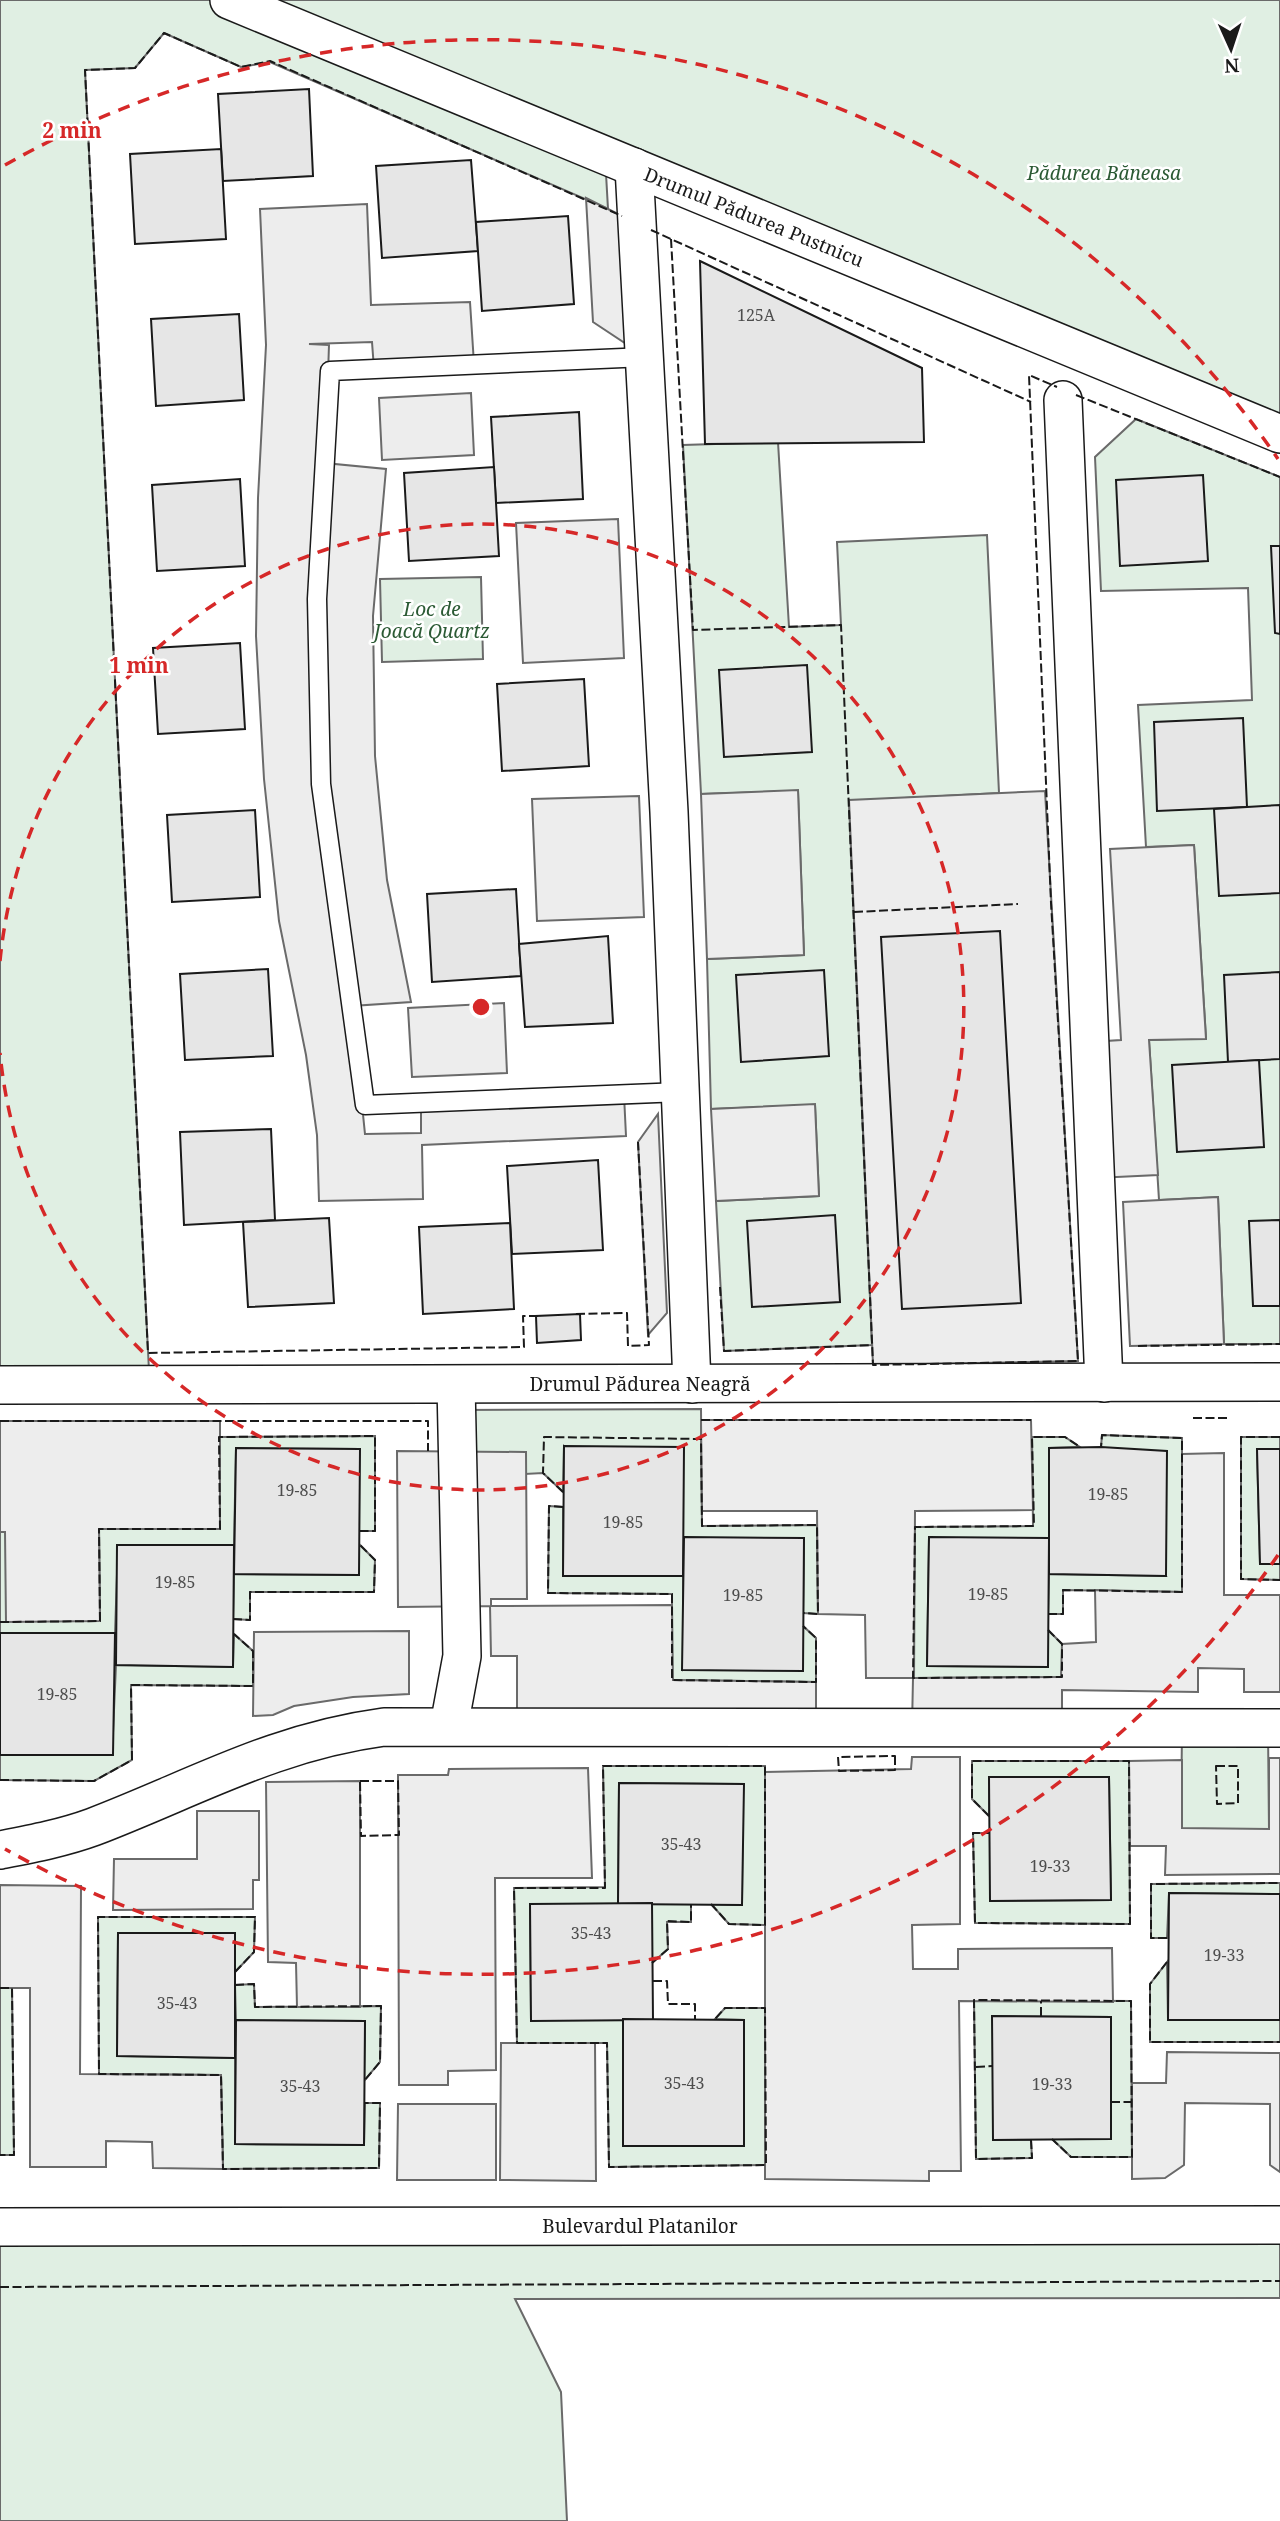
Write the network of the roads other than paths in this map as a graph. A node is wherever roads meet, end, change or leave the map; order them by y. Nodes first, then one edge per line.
1 (229, 0) edge
2 (634, 167) junction
3 (646, 357) junction
4 (1063, 400) dead end
5 (1280, 434) edge
6 (681, 1092) junction
7 (1280, 1382) edge
8 (1104, 1383) junction
9 (692, 1384) junction
10 (0, 1385) edge
11 (456, 1385) junction
12 (449, 1726) junction
13 (1280, 1728) edge
14 (0, 1850) edge
15 (1280, 2225) edge
16 (0, 2227) edge

1 - 2 street, Drumul Pădurea Pustnicu
2 - 3 street
2 - 5 street, Drumul Pădurea Pustnicu
3 - 6 street
3 - 6 lane
4 - 8 street
6 - 9 street
7 - 8 street, Drumul Pădurea Neagră
8 - 9 street, Drumul Pădurea Neagră
9 - 11 street, Drumul Pădurea Neagră
10 - 11 street, Drumul Pădurea Neagră
11 - 12 street
12 - 13 street
12 - 14 street
15 - 16 street, Bulevardul Platanilor

